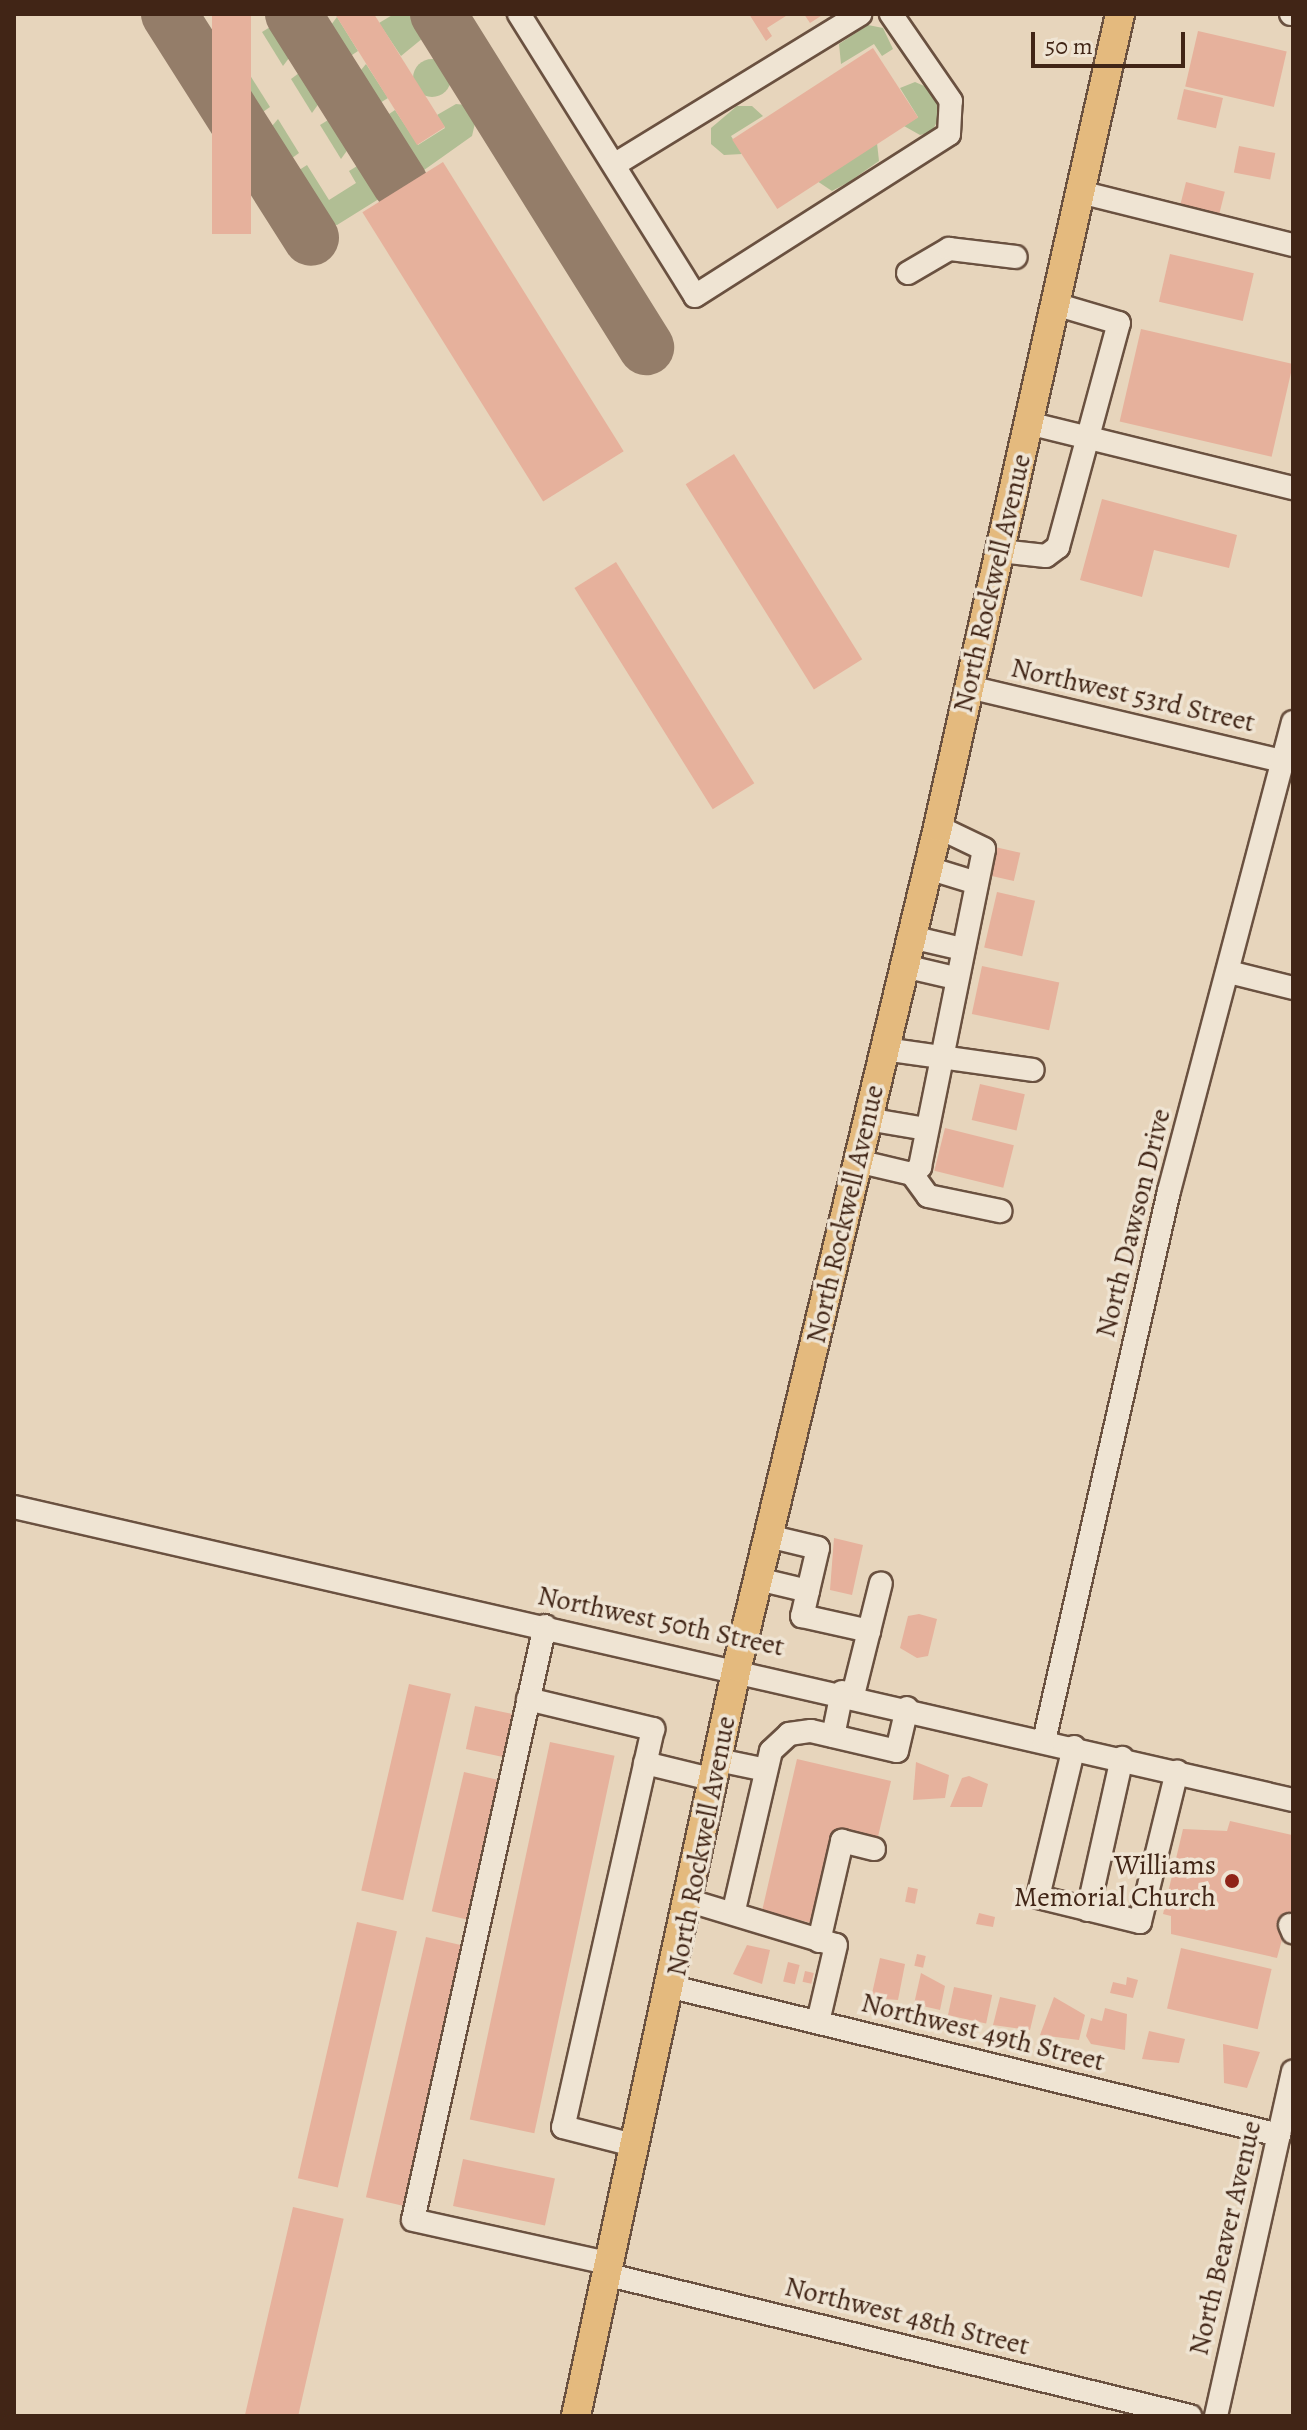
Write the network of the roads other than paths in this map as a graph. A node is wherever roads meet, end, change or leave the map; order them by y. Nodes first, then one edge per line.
1 (519, 14) edge
2 (860, 14) edge
3 (891, 14) edge
4 (1120, 14) edge
5 (614, 165) junction
6 (1080, 192) junction
7 (1293, 245) edge
8 (1016, 257) dead end
9 (908, 273) dead end
10 (1055, 304) junction
11 (1028, 423) junction
12 (1089, 438) junction
13 (1293, 488) edge
14 (1000, 551) junction
15 (969, 687) junction
16 (1293, 722) edge
17 (1283, 761) junction
18 (938, 827) junction
19 (928, 868) junction
20 (977, 883) junction
21 (911, 937) junction
22 (962, 949) junction
23 (904, 966) junction
24 (1229, 972) junction
25 (955, 978) junction
26 (1293, 988) edge
27 (884, 1049) junction
28 (936, 1061) junction
29 (1033, 1070) dead end
30 (867, 1119) junction
31 (926, 1129) junction
32 (857, 1161) junction
33 (912, 1174) junction
34 (1000, 1211) dead end
35 (14, 1507) edge
36 (768, 1536) junction
37 (758, 1579) junction
38 (881, 1583) dead end
39 (808, 1591) junction
40 (545, 1626) junction
41 (869, 1631) junction
42 (737, 1667) junction
43 (848, 1694) junction
44 (528, 1699) junction
45 (907, 1708) junction
46 (833, 1736) junction
47 (1044, 1741) junction
48 (1074, 1747) junction
49 (1122, 1758) junction
50 (645, 1763) junction
51 (716, 1770) junction
52 (766, 1770) junction
53 (1177, 1771) junction
54 (1293, 1800) edge
55 (874, 1849) dead end
56 (690, 1901) junction
57 (734, 1910) junction
58 (1088, 1910) junction
59 (819, 1941) junction
60 (672, 1987) junction
61 (818, 2022) junction
62 (1293, 2072) edge
63 (1279, 2135) junction
64 (637, 2146) junction
65 (610, 2270) junction
66 (576, 2416) edge
67 (1190, 2416) edge
68 (1216, 2416) edge

1 - 5 street
2 - 5 street
3 - 5 street
4 - 6 main road, North Rockwell Avenue
6 - 7 street
6 - 10 main road, North Rockwell Avenue
8 - 9 street
10 - 11 main road, North Rockwell Avenue
10 - 12 street
11 - 12 street
11 - 14 main road, North Rockwell Avenue
12 - 13 street
12 - 14 street
14 - 15 main road, North Rockwell Avenue
15 - 17 street, Northwest 53rd Street
15 - 18 main road, North Rockwell Avenue
16 - 17 street, North Dawson Drive
17 - 24 street, North Dawson Drive
18 - 19 main road, North Rockwell Avenue
18 - 20 street
19 - 20 street
19 - 21 main road, North Rockwell Avenue
20 - 22 street
21 - 22 street
21 - 23 main road, North Rockwell Avenue
22 - 25 street
23 - 25 street
23 - 27 main road, North Rockwell Avenue
24 - 26 street
24 - 47 street, North Dawson Drive
25 - 28 street
27 - 28 street
27 - 30 main road, North Rockwell Avenue
28 - 29 street
28 - 31 street
30 - 31 street
30 - 32 main road, North Rockwell Avenue
31 - 33 street
32 - 33 street
32 - 36 main road, North Rockwell Avenue
33 - 34 street
35 - 40 street, Northwest 50th Street
36 - 37 main road, North Rockwell Avenue
36 - 39 street
37 - 39 street
37 - 42 main road, North Rockwell Avenue
38 - 41 street
39 - 41 street
40 - 42 street, Northwest 50th Street
40 - 44 street
41 - 43 street
42 - 43 street, Northwest 50th Street
42 - 51 main road, North Rockwell Avenue
43 - 45 street, Northwest 50th Street
43 - 46 street
44 - 50 street
44 - 65 street, Northwest 48th Street
45 - 46 street
45 - 47 street, Northwest 50th Street
46 - 52 street
47 - 48 street, Northwest 50th Street
48 - 49 street, Northwest 50th Street
48 - 58 street
49 - 53 street, Northwest 50th Street
49 - 58 street
50 - 51 street
50 - 64 street
51 - 52 street
51 - 56 main road, North Rockwell Avenue
52 - 57 street
53 - 54 street, Northwest 50th Street
53 - 58 street
55 - 59 street
56 - 57 street
56 - 60 main road, North Rockwell Avenue
57 - 59 street
59 - 61 street
60 - 61 street, Northwest 49th Street
60 - 64 main road, North Rockwell Avenue
61 - 63 street, Northwest 49th Street
62 - 63 street, North Beaver Avenue
63 - 68 street, North Beaver Avenue
64 - 65 main road, North Rockwell Avenue
65 - 66 main road, North Rockwell Avenue
65 - 67 street, Northwest 48th Street

